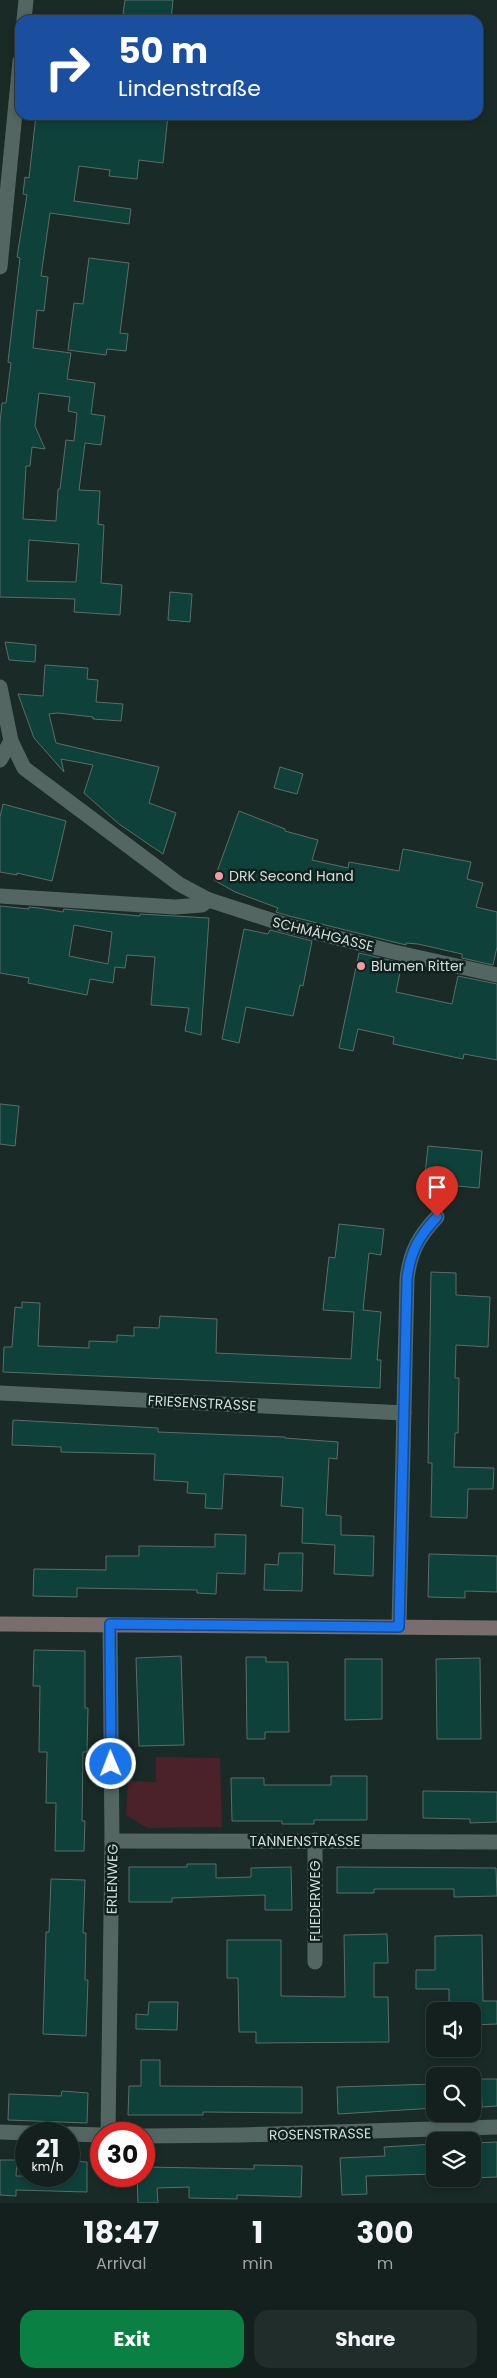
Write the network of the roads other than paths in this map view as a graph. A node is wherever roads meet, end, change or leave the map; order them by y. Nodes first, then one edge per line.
1 (26, 0) edge
2 (24, 15) edge
3 (15, 112) edge
4 (0, 267) edge
5 (0, 687) edge
6 (11, 741) junction
7 (0, 760) edge
8 (0, 896) edge
9 (209, 900) junction
10 (497, 975) edge
11 (437, 1217) dead end
12 (0, 1393) edge
13 (404, 1413) junction
14 (0, 1624) edge
15 (110, 1624) junction
16 (399, 1627) junction
17 (497, 1628) edge
18 (315, 1840) junction
19 (112, 1841) junction
20 (497, 1842) edge
21 (315, 1962) dead end
22 (108, 2122) edge
23 (497, 2127) edge
24 (0, 2132) edge
25 (15, 2133) edge
26 (155, 2136) edge

1 - 2 street
3 - 4 street
5 - 6 street, SCHMÄHGASSE
6 - 7 street
6 - 9 street, SCHMÄHGASSE
8 - 9 street
9 - 10 street, SCHMÄHGASSE
11 - 13 street
12 - 13 street, FRIESENSTRASSE
13 - 16 street
14 - 15 main road
15 - 16 main road
15 - 19 street, ERLENWEG
16 - 17 main road
18 - 19 street, TANNENSTRASSE
18 - 20 street, TANNENSTRASSE
18 - 21 street, FLIEDERWEG
19 - 22 street, ERLENWEG
23 - 26 street, ROSENSTRASSE
24 - 25 street

